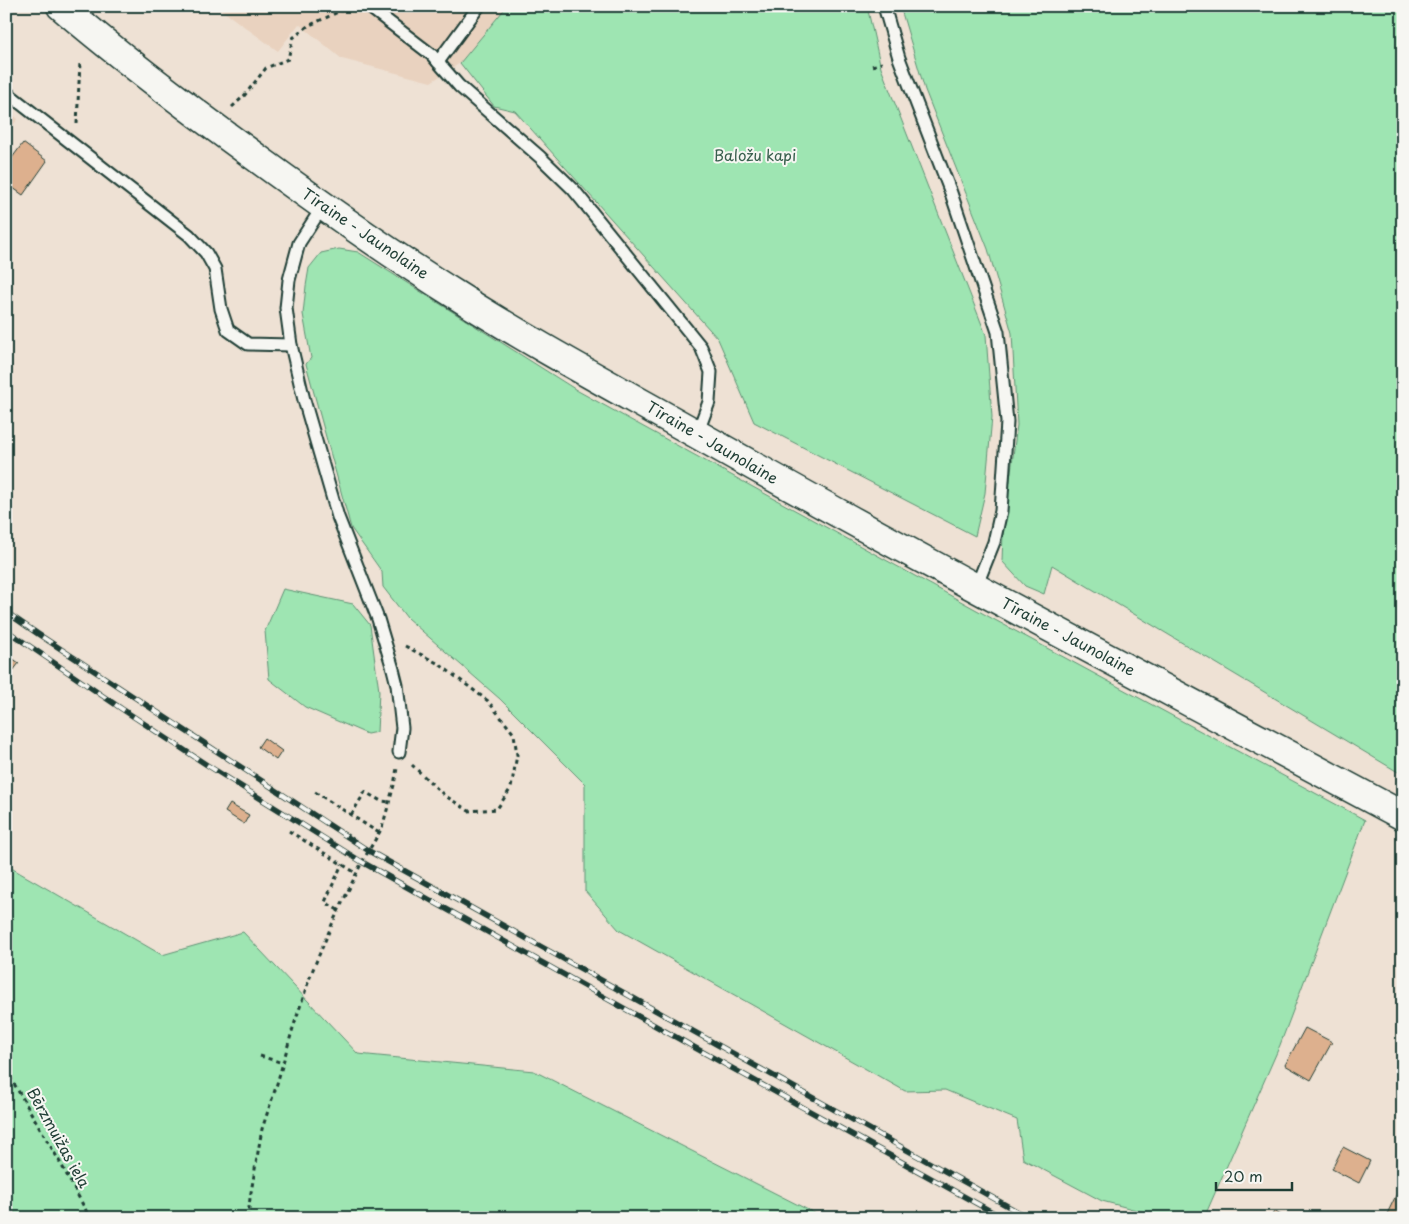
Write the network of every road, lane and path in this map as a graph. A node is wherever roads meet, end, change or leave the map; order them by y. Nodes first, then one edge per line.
1 (61, 6) edge
2 (350, 6) edge
3 (368, 6) edge
4 (479, 6) edge
5 (884, 6) edge
6 (80, 62) dead end
7 (438, 62) junction
8 (6, 92) edge
9 (211, 125) junction
10 (76, 147) junction
11 (323, 206) junction
12 (291, 344) junction
13 (697, 434) junction
14 (976, 588) junction
15 (383, 634) junction
16 (399, 752) junction
17 (315, 792) dead end
18 (390, 802) junction
19 (350, 815) junction
20 (1403, 816) edge
21 (289, 831) dead end
22 (379, 833) junction
23 (342, 864) junction
24 (356, 873) junction
25 (338, 910) junction
26 (260, 1056) dead end
27 (283, 1063) junction
28 (6, 1070) edge
29 (90, 1218) edge
30 (248, 1218) edge

1 - 9 main road, Tīraine - Jaunolaine
2 - 9 path
3 - 7 lane
4 - 7 lane
5 - 14 lane
6 - 10 path
7 - 13 lane
8 - 10 lane
9 - 11 main road, Tīraine - Jaunolaine
10 - 12 lane
11 - 12 lane
11 - 13 main road, Tīraine - Jaunolaine
12 - 15 lane
13 - 14 main road, Tīraine - Jaunolaine
14 - 20 main road, Tīraine - Jaunolaine
15 - 16 lane
15 - 16 path
16 - 18 path
17 - 19 path
18 - 19 path
18 - 22 path
19 - 22 path
21 - 23 path
22 - 24 path
23 - 24 path
23 - 25 path
24 - 25 path
25 - 27 path
26 - 27 path
27 - 30 path
28 - 29 path, Bērzmuižas iela

